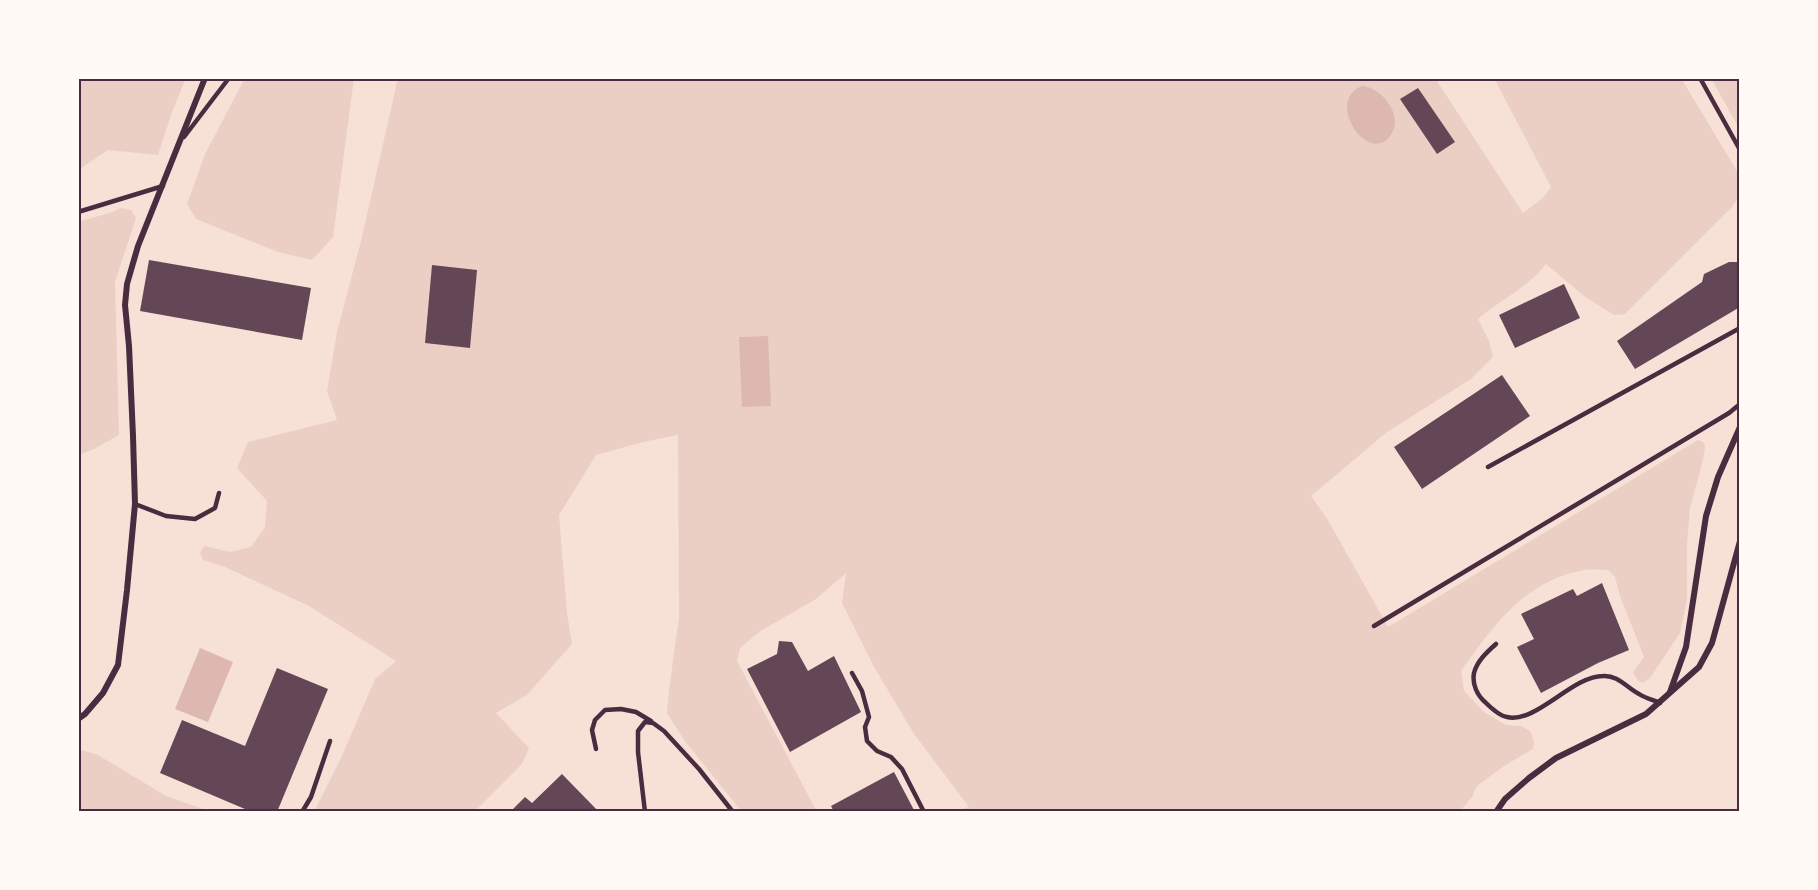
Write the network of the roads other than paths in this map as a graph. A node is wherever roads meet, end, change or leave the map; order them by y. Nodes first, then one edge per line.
1 (205, 78) edge
2 (228, 78) edge
3 (1700, 78) edge
4 (177, 147) junction
5 (1740, 150) edge
6 (163, 186) junction
7 (78, 212) edge
8 (1740, 328) edge
9 (1740, 404) edge
10 (1740, 427) edge
11 (1488, 467) dead end
12 (219, 493) dead end
13 (135, 504) junction
14 (1740, 541) edge
15 (1374, 626) dead end
16 (1496, 644) dead end
17 (852, 673) dead end
18 (1670, 692) junction
19 (1660, 703) junction
20 (78, 718) edge
21 (653, 723) junction
22 (330, 741) dead end
23 (596, 748) dead end
24 (302, 812) edge
25 (645, 812) edge
26 (733, 812) edge
27 (924, 812) edge
28 (1496, 812) edge

1 - 4 street
2 - 4 lane
3 - 5 lane
4 - 6 street
6 - 7 lane
6 - 13 street
8 - 11 lane
9 - 15 lane
10 - 18 street
12 - 13 lane
13 - 20 street
14 - 18 street
16 - 19 lane
17 - 27 lane
18 - 19 street
19 - 28 street
21 - 23 lane
21 - 25 lane
21 - 26 lane
22 - 24 lane

